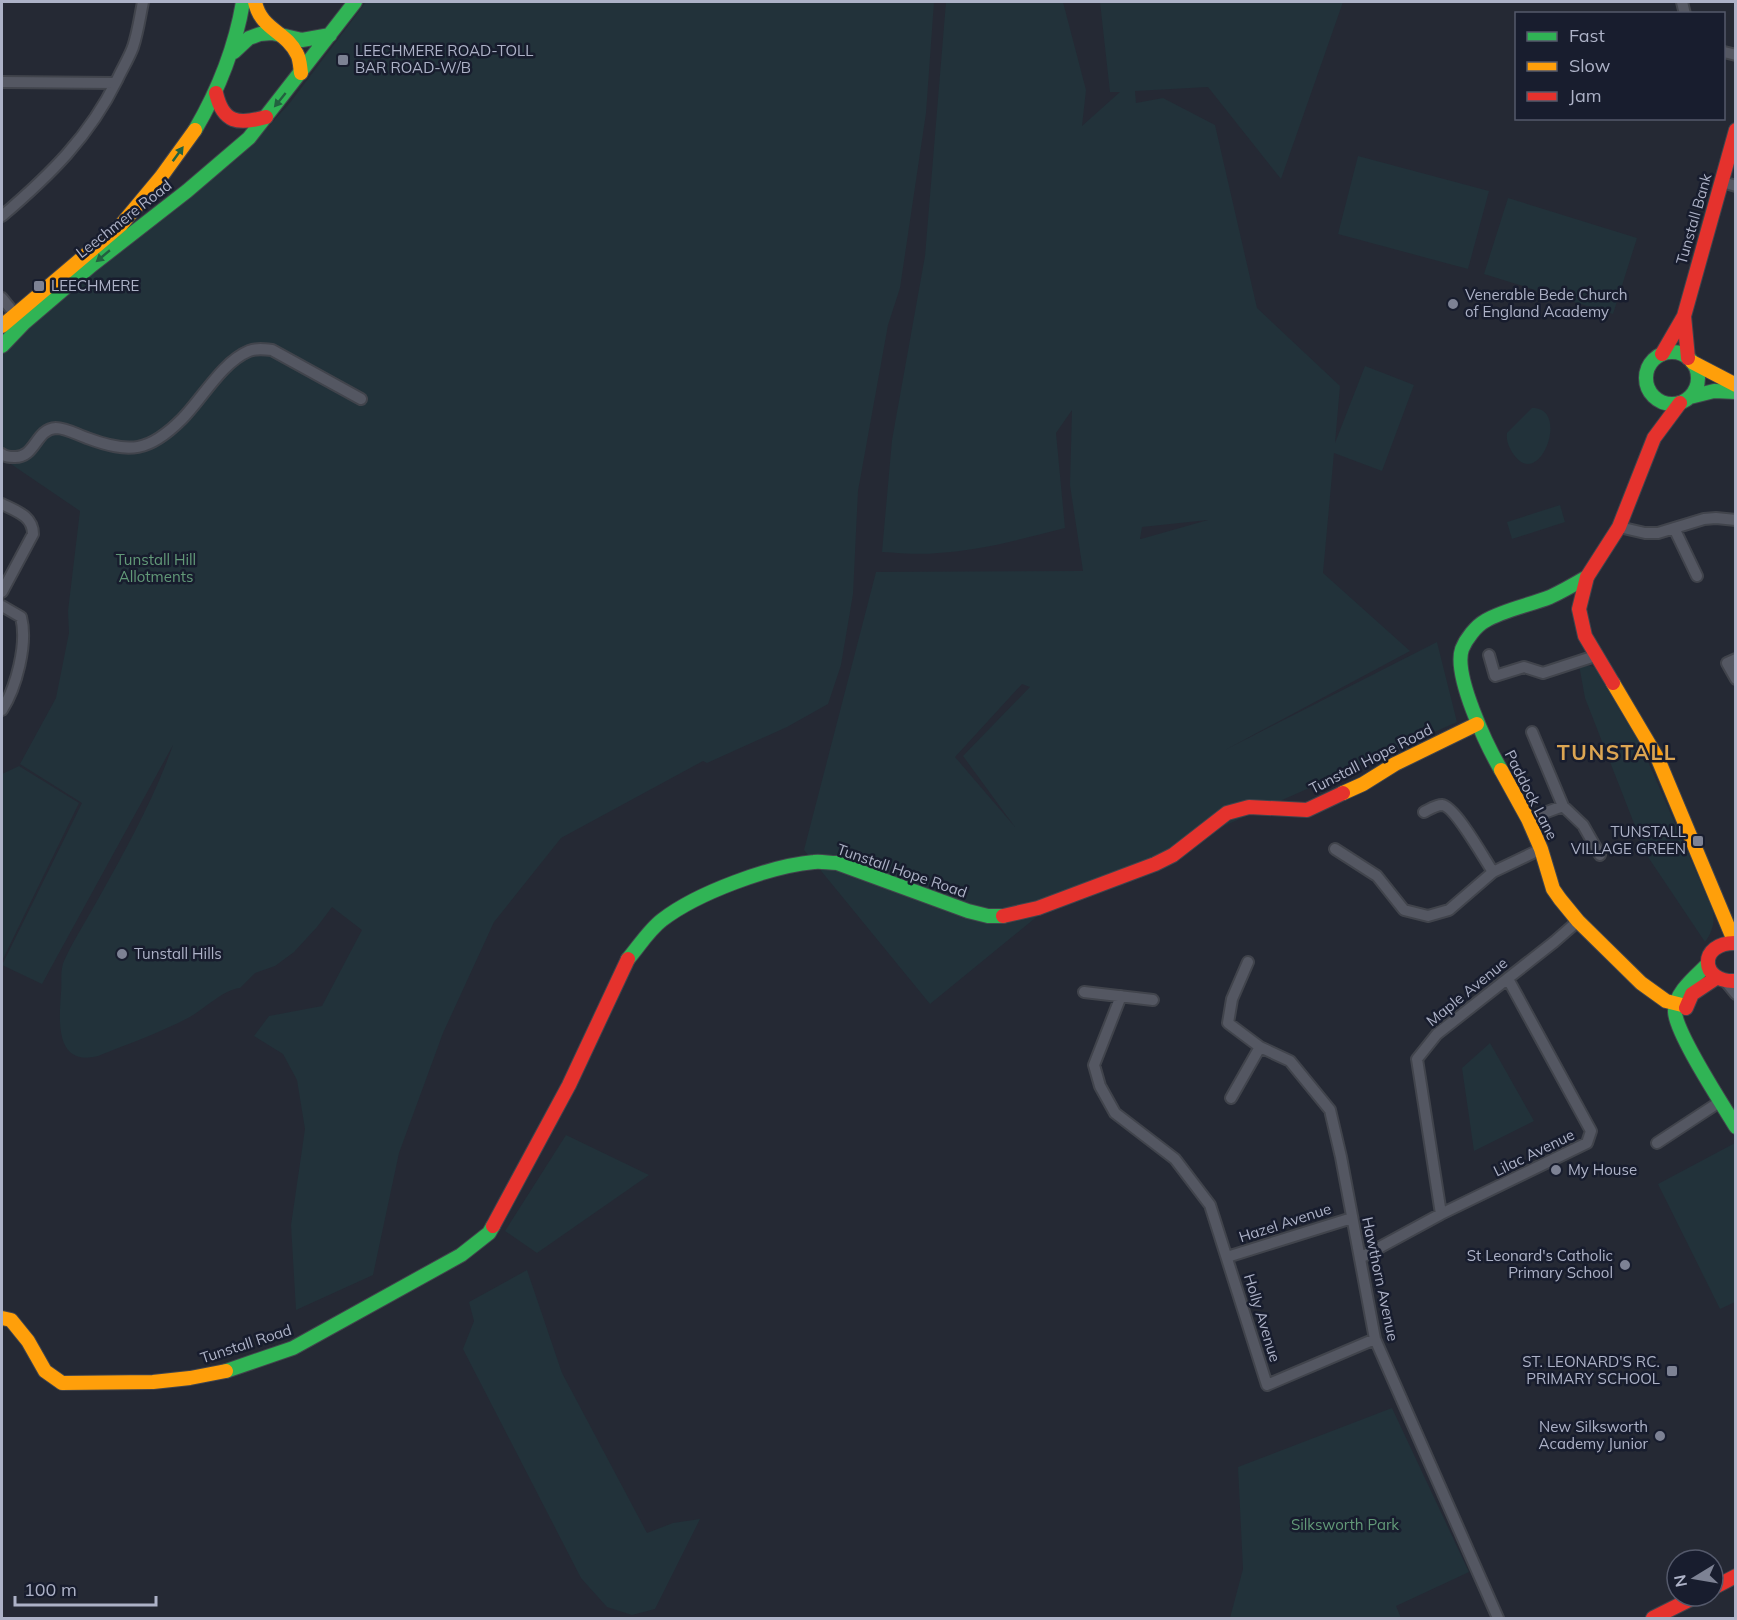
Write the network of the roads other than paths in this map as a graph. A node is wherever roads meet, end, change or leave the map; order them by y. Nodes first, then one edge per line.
1 (143, 2) edge
2 (243, 2) edge
3 (255, 2) edge
4 (355, 2) edge
5 (277, 33) junction
6 (330, 35) junction
7 (232, 54) junction
8 (301, 73) junction
9 (2, 82) edge
10 (116, 83) junction
11 (216, 93) junction
12 (266, 117) junction
13 (1736, 130) edge
14 (1729, 184) edge
15 (2, 216) edge
16 (2, 298) edge
17 (1684, 316) junction
18 (19, 318) junction
19 (2, 326) edge
20 (2, 346) edge
21 (1662, 354) junction
22 (1690, 360) junction
23 (1736, 385) edge
24 (1736, 392) edge
25 (1656, 398) junction
26 (361, 399) dead end
27 (1685, 400) junction
28 (1654, 438) junction
29 (2, 454) edge
30 (2, 504) edge
31 (1736, 520) edge
32 (1619, 527) junction
33 (1674, 528) junction
34 (1697, 576) dead end
35 (1587, 577) junction
36 (2, 592) edge
37 (1552, 596) junction
38 (1580, 600) junction
39 (2, 606) edge
40 (1489, 655) dead end
41 (1595, 656) junction
42 (1736, 659) edge
43 (1736, 678) edge
44 (2, 710) edge
45 (1477, 724) junction
46 (1532, 732) dead end
47 (1563, 806) junction
48 (1424, 812) dead end
49 (1528, 819) junction
50 (1335, 849) dead end
51 (1541, 849) junction
52 (1600, 855) dead end
53 (1493, 872) junction
54 (1724, 920) junction
55 (1578, 921) junction
56 (1735, 943) edge
57 (1717, 945) junction
58 (1248, 962) dead end
59 (1708, 964) junction
60 (1508, 979) junction
61 (1726, 980) edge
62 (1084, 992) dead end
63 (1736, 994) edge
64 (1121, 996) junction
65 (1153, 1000) dead end
66 (1681, 1005) junction
67 (1260, 1047) junction
68 (1231, 1098) dead end
69 (1721, 1101) junction
70 (1736, 1127) edge
71 (1657, 1143) dead end
72 (1442, 1214) junction
73 (1352, 1218) junction
74 (472, 1247) joint
75 (1227, 1257) junction
76 (1360, 1258) junction
77 (2, 1318) edge
78 (1375, 1339) junction
79 (1673, 1608) edge
80 (1498, 1618) edge
81 (1653, 1618) edge

1 - 10 street
2 - 7 street, Leechmere Road
3 - 5 street
4 - 6 street, Leechmere Road
5 - 6 street
5 - 7 street
5 - 8 street
6 - 8 street, Leechmere Road
7 - 11 street, Leechmere Road
8 -> 12 street, Leechmere Road
9 - 10 street
10 - 15 street
11 - 12 street
18 -> 11 street, Leechmere Road
12 -> 18 street, Leechmere Road
13 - 14 street, Tunstall Bank
14 - 17 street, Tunstall Bank
16 - 18 street
17 - 21 street, Tunstall Bank
17 - 22 street, Tunstall Bank
18 - 19 street, Leechmere Road
18 - 20 street, Leechmere Road
21 - 22 street
21 - 25 street
22 - 23 street
22 - 27 street
24 - 27 street
25 - 27 street
25 - 28 street
26 - 29 street
27 - 28 street
28 - 32 street
30 - 36 street
31 - 33 street
32 - 33 street
32 - 35 street
33 - 34 street
35 - 37 street, Paddock Lane
35 - 38 street
37 - 38 street, Paddock Lane
37 - 45 street, Paddock Lane
38 - 41 street
39 - 44 street
40 - 41 street
41 - 54 street
42 - 43 street
45 - 49 street, Paddock Lane
45 - 74 street, Tunstall Hope Road
46 - 47 street
47 - 49 street
47 - 52 street
48 - 53 street
49 - 51 street, Paddock Lane
50 - 53 street
51 - 53 street
51 - 55 street, Paddock Lane
54 - 56 street
54 - 57 street
55 - 60 street, Maple Avenue
55 - 66 street, Paddock Lane
56 - 57 street
57 - 59 street
58 - 67 street
59 - 61 street
59 - 66 street
60 - 72 street, Maple Avenue
60 - 72 street, Lilac Avenue
61 - 63 street
61 - 66 street
62 - 64 street
64 - 65 street
64 - 75 street, Holly Avenue
66 - 69 street
67 - 68 street
67 - 73 street, Hawthorn Avenue
69 - 70 street
69 - 71 street
72 - 76 street, Lilac Avenue
73 - 75 street, Hazel Avenue
73 - 76 street, Hawthorn Avenue
74 - 77 street, Tunstall Road
75 - 78 street, Holly Avenue
76 - 78 street, Hawthorn Avenue
78 - 80 street, Hawthorn Avenue
79 - 81 street

